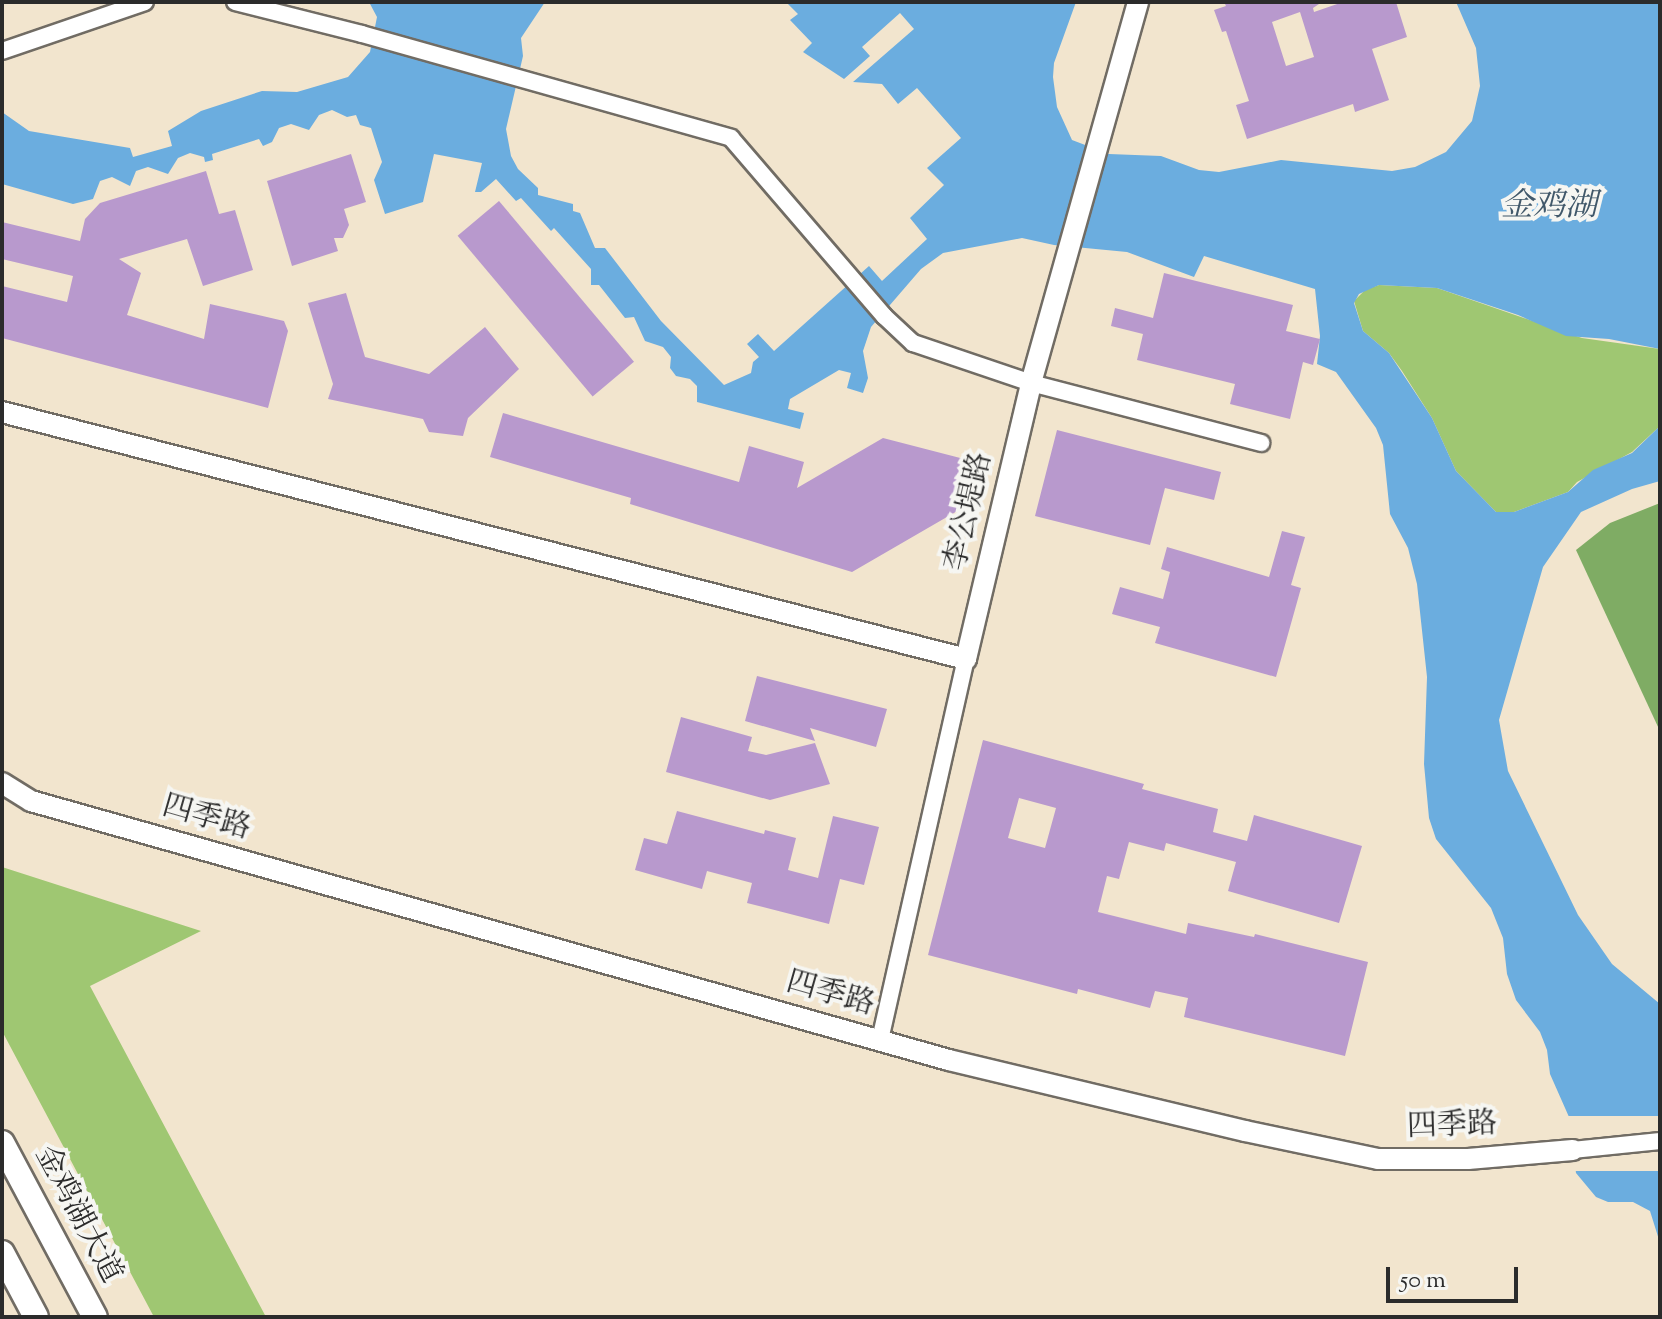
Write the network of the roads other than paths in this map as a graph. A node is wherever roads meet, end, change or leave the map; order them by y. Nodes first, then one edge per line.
1 (145, 2) edge
2 (235, 2) edge
3 (1138, 2) edge
4 (2, 51) edge
5 (1031, 383) junction
6 (2, 412) edge
7 (1261, 443) dead end
8 (966, 659) junction
9 (2, 783) edge
10 (880, 1040) junction
11 (1660, 1141) edge
12 (2, 1143) edge
13 (1573, 1150) joint
14 (2, 1253) edge
15 (36, 1317) edge
16 (95, 1317) edge

1 - 4 street
2 - 5 street
3 - 5 street, 李公堤路
5 - 7 street
5 - 8 street, 李公堤路
6 - 8 street
8 - 10 street, 李公堤路
9 - 10 street, 四季路
10 - 13 street, 四季路
11 - 13 street, 四季路
12 - 16 main road, 金鸡湖大道
14 - 15 main road

